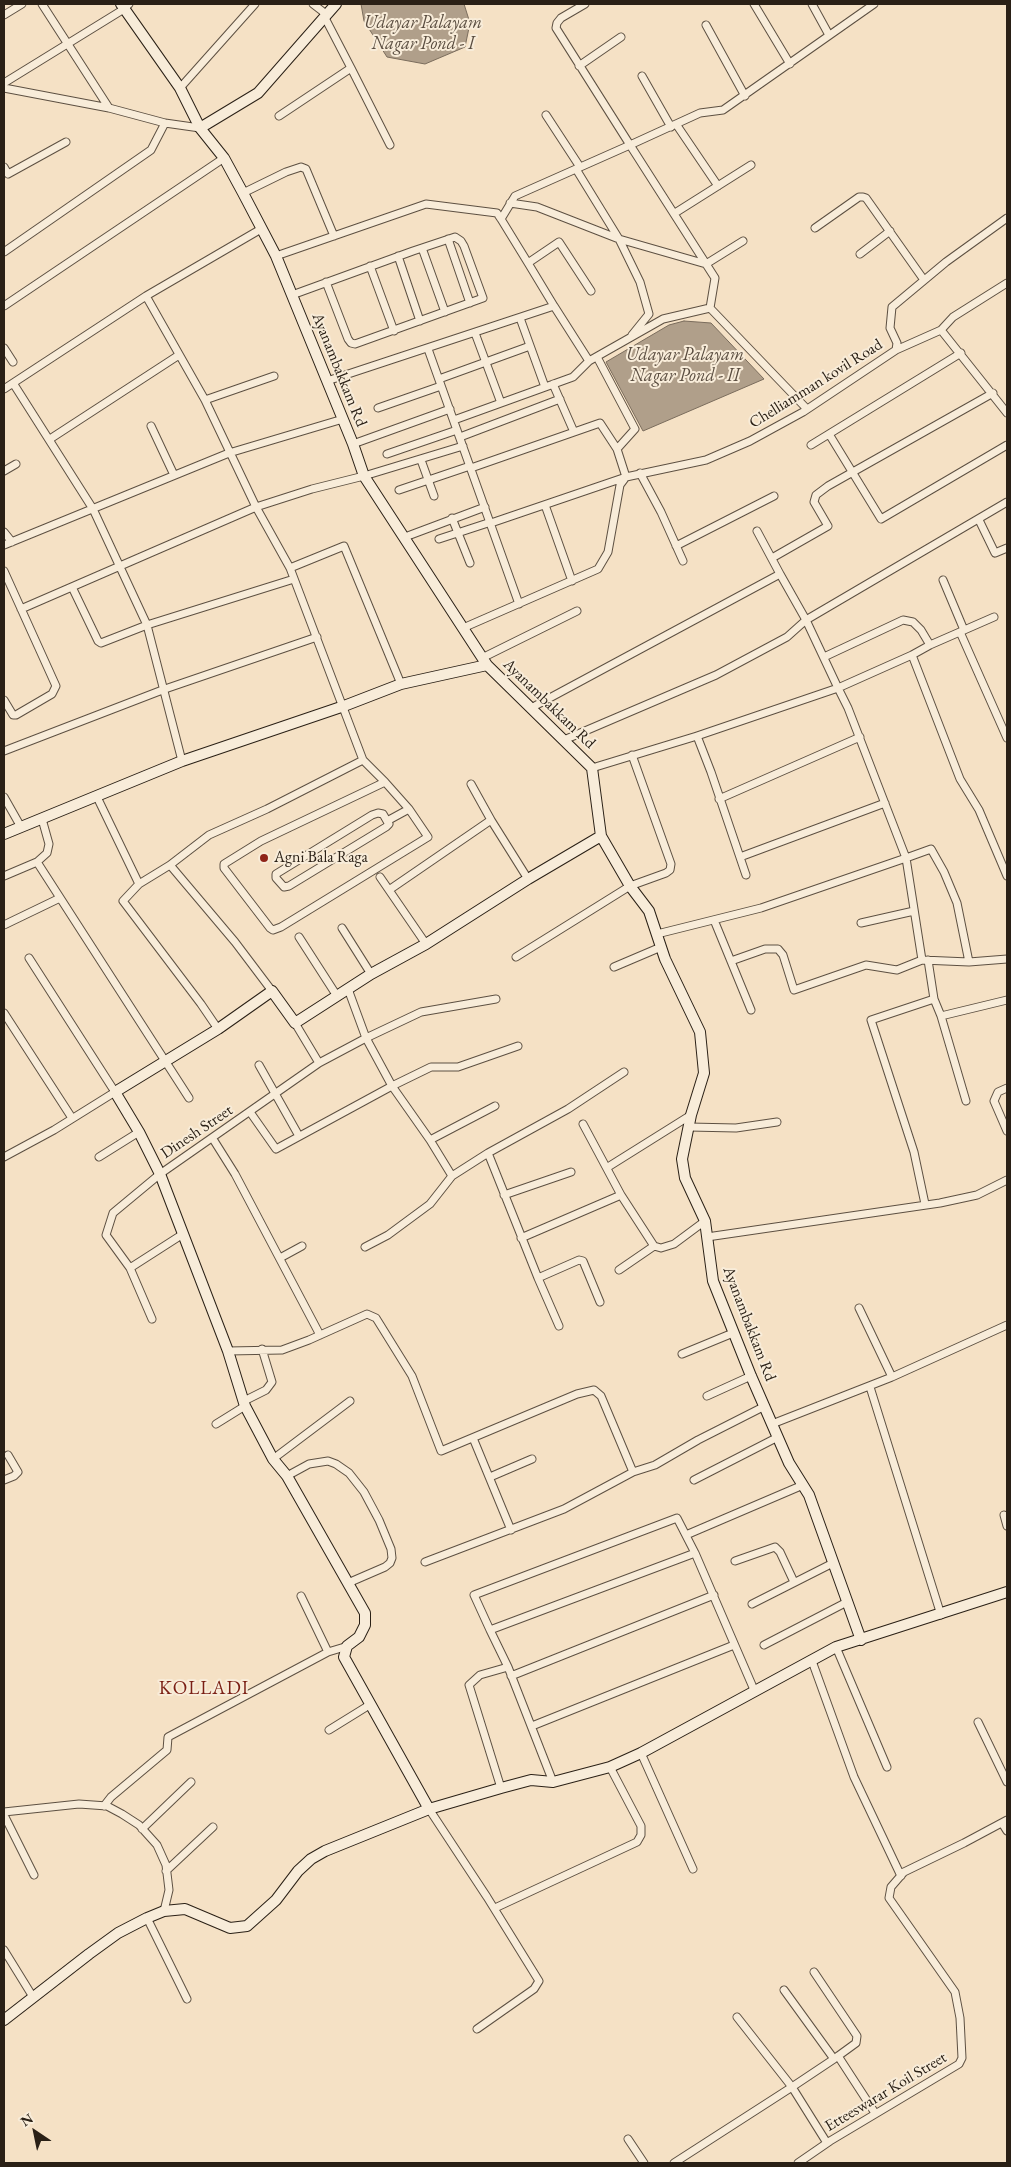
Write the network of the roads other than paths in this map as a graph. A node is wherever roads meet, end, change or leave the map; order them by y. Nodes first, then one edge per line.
1 (22, 4) edge
2 (42, 4) edge
3 (255, 4) edge
4 (314, 4) edge
5 (336, 4) edge
6 (585, 4) edge
7 (754, 4) edge
8 (812, 4) edge
9 (874, 4) edge
10 (124, 5) edge
11 (325, 15) junction
12 (4, 16) edge
13 (706, 25) dead end
14 (829, 35) junction
15 (621, 37) dead end
16 (68, 43) junction
17 (790, 64) junction
18 (579, 66) junction
19 (351, 68) junction
20 (642, 76) dead end
21 (4, 83) edge
22 (4, 88) edge
23 (180, 88) junction
24 (745, 96) junction
25 (109, 108) junction
26 (546, 114) dead end
27 (280, 116) dead end
28 (166, 123) junction
29 (674, 126) junction
30 (200, 128) junction
31 (66, 142) dead end
32 (390, 145) dead end
33 (630, 145) junction
34 (224, 158) junction
35 (751, 165) dead end
36 (4, 167) edge
37 (578, 168) junction
38 (718, 186) junction
39 (244, 193) junction
40 (510, 203) junction
41 (675, 213) junction
42 (501, 218) junction
43 (1007, 218) edge
44 (261, 228) junction
45 (814, 228) dead end
46 (890, 231) junction
47 (334, 236) junction
48 (448, 239) junction
49 (618, 239) junction
50 (743, 241) dead end
51 (422, 248) junction
52 (4, 252) edge
53 (860, 254) dead end
54 (276, 256) junction
55 (398, 256) junction
56 (528, 263) junction
57 (706, 264) junction
58 (370, 266) junction
59 (924, 280) junction
60 (326, 282) junction
61 (1007, 283) edge
62 (590, 291) dead end
63 (292, 295) junction
64 (146, 296) junction
65 (470, 303) junction
66 (4, 306) edge
67 (554, 306) junction
68 (710, 308) junction
69 (445, 312) junction
70 (520, 318) junction
71 (420, 321) junction
72 (940, 330) junction
73 (394, 331) junction
74 (475, 333) junction
75 (630, 338) junction
76 (530, 346) junction
77 (4, 348) edge
78 (428, 350) junction
79 (896, 350) junction
80 (961, 353) junction
81 (179, 354) junction
82 (597, 357) junction
83 (589, 361) junction
84 (13, 362) dead end
85 (486, 363) junction
86 (274, 376) dead end
87 (327, 382) junction
88 (13, 383) junction
89 (440, 383) junction
90 (553, 384) junction
91 (545, 387) junction
92 (4, 389) edge
93 (993, 393) junction
94 (560, 399) junction
95 (205, 400) junction
96 (501, 403) junction
97 (378, 408) dead end
98 (450, 409) junction
99 (807, 409) junction
100 (1007, 413) edge
101 (343, 419) junction
102 (454, 420) junction
103 (152, 426) dead end
104 (574, 432) junction
105 (459, 434) junction
106 (828, 434) junction
107 (50, 439) junction
108 (353, 444) junction
109 (811, 445) dead end
110 (1007, 445) edge
111 (463, 446) junction
112 (617, 449) junction
113 (230, 454) junction
114 (387, 454) dead end
115 (421, 460) junction
116 (16, 464) dead end
117 (471, 467) junction
118 (4, 471) edge
119 (640, 473) junction
120 (853, 473) junction
121 (174, 475) junction
122 (364, 476) junction
123 (626, 477) junction
124 (428, 480) junction
125 (399, 490) dead end
126 (434, 496) dead end
127 (774, 496) dead end
128 (1007, 502) edge
129 (544, 505) junction
130 (485, 506) junction
131 (256, 507) junction
132 (92, 508) junction
133 (452, 518) junction
134 (979, 520) junction
135 (491, 523) junction
136 (757, 531) dead end
137 (4, 532) edge
138 (458, 532) junction
139 (405, 538) junction
140 (439, 539) dead end
141 (12, 542) junction
142 (4, 545) edge
143 (676, 546) junction
144 (1007, 548) edge
145 (772, 558) junction
146 (683, 562) dead end
147 (470, 563) dead end
148 (120, 565) junction
149 (290, 568) junction
150 (4, 571) edge
151 (780, 574) junction
152 (294, 579) junction
153 (943, 580) dead end
154 (572, 581) junction
155 (72, 587) junction
156 (519, 604) junction
157 (21, 609) junction
158 (578, 611) dead end
159 (994, 617) dead end
160 (806, 620) junction
161 (147, 625) junction
162 (463, 628) junction
163 (962, 631) junction
164 (317, 637) junction
165 (930, 645) junction
166 (912, 655) junction
167 (824, 657) junction
168 (484, 661) junction
169 (401, 684) junction
170 (165, 688) junction
171 (838, 688) junction
172 (4, 700) edge
173 (344, 706) junction
174 (531, 708) junction
175 (697, 736) junction
176 (860, 737) junction
177 (1007, 738) edge
178 (564, 740) junction
179 (4, 751) edge
180 (632, 755) junction
181 (363, 760) junction
182 (182, 761) junction
183 (592, 768) junction
184 (385, 782) junction
185 (471, 784) dead end
186 (4, 797) edge
187 (98, 797) junction
188 (720, 799) junction
189 (885, 803) junction
190 (409, 808) junction
191 (42, 819) junction
192 (387, 820) junction
193 (491, 820) junction
194 (21, 827) junction
195 (4, 834) edge
196 (601, 836) junction
197 (740, 857) junction
198 (906, 858) junction
199 (37, 862) junction
200 (170, 865) junction
201 (746, 875) dead end
202 (4, 876) edge
203 (1007, 876) edge
204 (380, 877) dead end
205 (528, 879) junction
206 (140, 884) junction
207 (630, 886) junction
208 (389, 890) junction
209 (60, 898) junction
210 (914, 911) junction
211 (714, 920) junction
212 (861, 922) dead end
213 (4, 925) edge
214 (342, 928) dead end
215 (657, 934) junction
216 (299, 937) dead end
217 (426, 944) junction
218 (661, 947) junction
219 (516, 957) dead end
220 (29, 958) dead end
221 (1007, 959) edge
222 (925, 960) junction
223 (731, 961) junction
224 (969, 962) junction
225 (614, 967) dead end
226 (371, 974) junction
227 (348, 989) junction
228 (272, 991) junction
229 (337, 996) junction
230 (496, 999) dead end
231 (934, 999) junction
232 (1007, 1000) edge
233 (751, 1010) dead end
234 (4, 1013) edge
235 (941, 1016) junction
236 (295, 1023) junction
237 (218, 1029) junction
238 (366, 1038) junction
239 (518, 1046) dead end
240 (166, 1062) junction
241 (320, 1063) junction
242 (259, 1065) dead end
243 (624, 1072) dead end
244 (392, 1086) junction
245 (1007, 1088) edge
246 (115, 1092) junction
247 (276, 1094) junction
248 (189, 1098) dead end
249 (966, 1101) dead end
250 (494, 1106) dead end
251 (250, 1112) junction
252 (691, 1115) junction
253 (72, 1118) junction
254 (777, 1122) dead end
255 (583, 1124) dead end
256 (689, 1127) junction
257 (1007, 1131) edge
258 (139, 1132) junction
259 (299, 1136) junction
260 (213, 1139) junction
261 (430, 1140) junction
262 (488, 1153) junction
263 (99, 1157) dead end
264 (4, 1158) edge
265 (608, 1168) junction
266 (571, 1172) dead end
267 (160, 1174) junction
268 (452, 1176) junction
269 (1007, 1180) edge
270 (504, 1195) junction
271 (621, 1195) junction
272 (926, 1204) junction
273 (705, 1221) junction
274 (183, 1234) junction
275 (707, 1237) junction
276 (521, 1238) junction
277 (302, 1246) dead end
278 (654, 1246) junction
279 (364, 1247) dead end
280 (280, 1258) junction
281 (130, 1268) junction
282 (619, 1270) dead end
283 (538, 1278) junction
284 (600, 1302) dead end
285 (859, 1308) dead end
286 (152, 1319) dead end
287 (1007, 1324) edge
288 (559, 1326) dead end
289 (733, 1333) junction
290 (320, 1335) junction
291 (262, 1348) junction
292 (228, 1351) junction
293 (682, 1354) dead end
294 (751, 1376) junction
295 (892, 1378) junction
296 (870, 1387) junction
297 (707, 1396) dead end
298 (350, 1401) dead end
299 (245, 1404) junction
300 (765, 1406) junction
301 (216, 1424) dead end
302 (772, 1424) junction
303 (778, 1437) junction
304 (473, 1438) junction
305 (8, 1455) dead end
306 (273, 1459) junction
307 (532, 1459) dead end
308 (633, 1472) junction
309 (287, 1476) junction
310 (490, 1477) junction
311 (4, 1480) edge
312 (694, 1480) dead end
313 (803, 1485) junction
314 (1004, 1515) dead end
315 (1007, 1526) edge
316 (511, 1530) junction
317 (686, 1535) junction
318 (695, 1554) junction
319 (735, 1561) dead end
320 (425, 1562) dead end
321 (833, 1562) junction
322 (794, 1582) junction
323 (348, 1584) junction
324 (1007, 1592) edge
325 (714, 1595) junction
326 (301, 1596) dead end
327 (847, 1602) junction
328 (752, 1604) dead end
329 (941, 1615) junction
330 (490, 1630) junction
331 (860, 1640) junction
332 (734, 1645) junction
333 (764, 1645) dead end
334 (348, 1646) junction
335 (836, 1648) junction
336 (328, 1652) junction
337 (812, 1661) junction
338 (508, 1667) junction
339 (511, 1676) junction
340 (755, 1692) junction
341 (371, 1704) junction
342 (978, 1722) dead end
343 (532, 1726) junction
344 (329, 1730) dead end
345 (641, 1753) junction
346 (610, 1767) junction
347 (887, 1767) dead end
348 (191, 1782) dead end
349 (553, 1782) junction
350 (1007, 1782) edge
351 (501, 1788) junction
352 (104, 1806) junction
353 (429, 1810) junction
354 (4, 1814) edge
355 (1005, 1821) edge
356 (213, 1827) dead end
357 (142, 1829) junction
358 (1007, 1831) edge
359 (693, 1869) dead end
360 (166, 1871) junction
361 (34, 1875) dead end
362 (901, 1876) junction
363 (495, 1908) junction
364 (164, 1911) junction
365 (147, 1918) junction
366 (4, 1950) edge
367 (814, 1972) dead end
368 (784, 1990) dead end
369 (33, 1997) junction
370 (187, 1999) dead end
371 (736, 2017) dead end
372 (4, 2020) edge
373 (477, 2029) dead end
374 (836, 2058) junction
375 (792, 2087) junction
376 (875, 2113) junction
377 (628, 2139) dead end
378 (828, 2143) junction
379 (644, 2163) edge
380 (674, 2163) edge
381 (798, 2163) edge

1 - 12 street
2 - 16 street
3 - 23 street
4 - 11 street
5 - 11 street
6 - 18 street
7 - 17 street
8 - 14 street
9 - 14 street
10 - 16 street
10 - 23 street, Ayanambakkam Rd
11 - 19 street
11 - 30 street
13 - 24 street
14 - 17 street
15 - 18 street
16 - 21 street
16 - 25 street
17 - 24 street
18 - 33 street
19 - 27 street
19 - 32 street
20 - 29 street
22 - 25 street
23 - 30 street, Ayanambakkam Rd
24 - 29 street
25 - 28 street
26 - 37 street
28 - 30 street
28 - 52 street
29 - 33 street
29 - 38 street
30 - 34 street, Ayanambakkam Rd
31 - 36 street
33 - 37 street
33 - 41 street
34 - 39 street, Ayanambakkam Rd
34 - 66 street
35 - 38 street
37 - 40 street
37 - 49 street
38 - 41 street
39 - 44 street, Ayanambakkam Rd
39 - 47 street
40 - 42 street
40 - 49 street
41 - 57 street
42 - 47 street
42 - 56 street
43 - 59 street, Chelliamman kovil Road
44 - 54 street, Ayanambakkam Rd
44 - 64 street
45 - 46 street
46 - 53 street
46 - 59 street
47 - 54 street
48 - 51 street
48 - 65 street
48 - 65 street
49 - 57 street
49 - 75 street
50 - 57 street
51 - 55 street
51 - 69 street
54 - 63 street, Ayanambakkam Rd
55 - 58 street
55 - 71 street
56 - 62 street
56 - 67 street
57 - 68 street
58 - 60 street
58 - 73 street
59 - 79 street, Chelliamman kovil Road
60 - 63 street
60 - 73 street
61 - 72 street
63 - 87 street, Ayanambakkam Rd
64 - 81 street
64 - 88 street
65 - 69 street
67 - 70 street
67 - 83 street
68 - 75 street
68 - 99 street
69 - 71 street
70 - 74 street
70 - 76 street
71 - 73 street
72 - 79 street
72 - 80 street
74 - 78 street
74 - 85 street
75 - 82 street
76 - 85 street
76 - 91 street
77 - 84 street
78 - 87 street
78 - 89 street
79 - 99 street, Chelliamman kovil Road
80 - 93 street
80 - 106 street
81 - 95 street
81 - 107 street
82 - 83 street
82 - 112 street
83 - 90 street
85 - 89 street
85 - 96 street
86 - 95 street
87 - 101 street, Ayanambakkam Rd
88 - 92 street
88 - 107 street
89 - 97 street
89 - 98 street
90 - 91 street
90 - 94 street
91 - 96 street
93 - 100 street
93 - 120 street
94 - 104 street
94 - 105 street
95 - 113 street
96 - 102 street
98 - 102 street
98 - 108 street
99 - 119 street, Chelliamman kovil Road
101 - 108 street, Ayanambakkam Rd
101 - 113 street
102 - 105 street
103 - 121 street
104 - 112 street
104 - 117 street
105 - 111 street
105 - 114 street
106 - 109 street
106 - 120 street
107 - 132 street
108 - 122 street, Ayanambakkam Rd
110 - 120 street
111 - 115 street
111 - 117 street
112 - 123 street
113 - 121 street
113 - 131 street
115 - 122 street
115 - 124 street
116 - 118 street
117 - 124 street
117 - 130 street
119 - 123 street, Chelliamman kovil Road
119 - 143 street
120 - 145 street
121 - 132 street
122 - 131 street
122 - 139 street, Ayanambakkam Rd
123 - 129 street, Chelliamman kovil Road
123 - 154 street
124 - 125 street
124 - 126 street
127 - 143 street
128 - 134 street
129 - 135 street, Chelliamman kovil Road
129 - 154 street
130 - 133 street
130 - 135 street
131 - 148 street
131 - 149 street
132 - 141 street
132 - 148 street
133 - 138 street
133 - 139 street
134 - 144 street
134 - 160 street
135 - 138 street, Chelliamman kovil Road
135 - 156 street
136 - 145 street
137 - 141 street
138 - 140 street, Chelliamman kovil Road
138 - 147 street
139 - 162 street, Ayanambakkam Rd
141 - 142 street
143 - 146 street
145 - 151 street
148 - 155 street
148 - 161 street
149 - 152 street
149 - 169 street
150 - 157 street
151 - 160 street
151 - 174 street
152 - 161 street
152 - 164 street
153 - 163 street
154 - 156 street
155 - 157 street
155 - 161 street
156 - 162 street
157 - 172 street
158 - 168 street
159 - 163 street
160 - 167 street
160 - 178 street
161 - 170 street
162 - 168 street, Ayanambakkam Rd
163 - 165 street
163 - 177 street
164 - 170 street
164 - 173 street
165 - 166 street
165 - 167 street
166 - 171 street
166 - 203 street
167 - 171 street
168 - 169 street
168 - 174 street, Ayanambakkam Rd
169 - 173 street
170 - 179 street
170 - 182 street
171 - 175 street
171 - 176 street
173 - 181 street
173 - 182 street
174 - 178 street, Ayanambakkam Rd
175 - 180 street
175 - 188 street
176 - 188 street
176 - 189 street
178 - 183 street, Ayanambakkam Rd
180 - 183 street
180 - 207 street
181 - 184 street
181 - 200 street
182 - 187 street
183 - 196 street, Ayanambakkam Rd
184 - 190 street
184 - 190 street
185 - 193 street
186 - 194 street
187 - 191 street
187 - 206 street
188 - 197 street
189 - 197 street
189 - 198 street
190 - 192 street
191 - 194 street
191 - 199 street
192 - 192 street
193 - 205 street
193 - 208 street
194 - 195 street
196 - 205 street
196 - 207 street, Ayanambakkam Rd
197 - 201 street
198 - 210 street
198 - 211 street
198 - 224 street
199 - 202 street
199 - 209 street
200 - 206 street
200 - 228 street
204 - 208 street
205 - 217 street
206 - 237 street
207 - 215 street, Ayanambakkam Rd
207 - 219 street
208 - 217 street
209 - 213 street
209 - 240 street
210 - 212 street
210 - 222 street
211 - 215 street
211 - 223 street
214 - 226 street
215 - 218 street, Ayanambakkam Rd
216 - 229 street
217 - 226 street
218 - 225 street
218 - 252 street, Ayanambakkam Rd
220 - 246 street
221 - 224 street
222 - 223 street
222 - 224 street
222 - 231 street
223 - 233 street
226 - 227 street
227 - 229 street
227 - 238 street
228 - 236 street
228 - 237 street
229 - 236 street
230 - 238 street, Dinesh Street
231 - 235 street
231 - 272 street
232 - 235 street
234 - 253 street
235 - 249 street
236 - 241 street
237 - 240 street
238 - 241 street, Dinesh Street
238 - 244 street
239 - 244 street
240 - 246 street
240 - 248 street
241 - 247 street, Dinesh Street
242 - 247 street
243 - 262 street
244 - 259 street
244 - 261 street
245 - 257 street
246 - 253 street
246 - 258 street
247 - 251 street, Dinesh Street
247 - 259 street
250 - 261 street
251 - 259 street
251 - 260 street, Dinesh Street
252 - 256 street, Ayanambakkam Rd
252 - 265 street
253 - 264 street
254 - 256 street
255 - 265 street
256 - 273 street, Ayanambakkam Rd
258 - 263 street
258 - 267 street
260 - 267 street, Dinesh Street
260 - 280 street
261 - 268 street
262 - 268 street
262 - 270 street
265 - 271 street
266 - 270 street
267 - 274 street
267 - 281 street, Dinesh Street
268 - 279 street
269 - 272 street
270 - 276 street
271 - 276 street
271 - 278 street
272 - 275 street
273 - 275 street, Ayanambakkam Rd
273 - 278 street
274 - 281 street
274 - 292 street
275 - 289 street, Ayanambakkam Rd
276 - 283 street
277 - 280 street
278 - 282 street
280 - 290 street
281 - 286 street
283 - 284 street
283 - 288 street
285 - 295 street
287 - 295 street
289 - 293 street
289 - 294 street, Ayanambakkam Rd
290 - 291 street
290 - 304 street
291 - 292 street
291 - 299 street
292 - 299 street
294 - 297 street
294 - 300 street, Ayanambakkam Rd
295 - 296 street
296 - 302 street
296 - 329 street
298 - 306 street
299 - 301 street
299 - 306 street
300 - 302 street, Ayanambakkam Rd
300 - 308 street
302 - 303 street, Ayanambakkam Rd
303 - 312 street
303 - 313 street, Ayanambakkam Rd
304 - 308 street
304 - 310 street
305 - 311 street
306 - 309 street
307 - 310 street
308 - 316 street
309 - 323 street
309 - 323 street
310 - 316 street
313 - 317 street
313 - 321 street, Ayanambakkam Rd
314 - 315 street
316 - 320 street
317 - 318 street
317 - 330 street
318 - 325 street
318 - 330 street
319 - 322 street
321 - 322 street
321 - 327 street, Ayanambakkam Rd
322 - 328 street
323 - 334 street
324 - 329 street
325 - 332 street
325 - 339 street
326 - 336 street
327 - 331 street, Ayanambakkam Rd
327 - 333 street
329 - 331 street
330 - 338 street
331 - 335 street
332 - 340 street
332 - 343 street
334 - 336 street
334 - 341 street
335 - 337 street
335 - 347 street
336 - 352 street
337 - 340 street
337 - 362 street
338 - 339 street
338 - 351 street
339 - 343 street
340 - 345 street
341 - 344 street
341 - 353 street
342 - 350 street
343 - 349 street
345 - 346 street
345 - 359 street
346 - 349 street
346 - 363 street
348 - 357 street
349 - 351 street
351 - 353 street
352 - 354 street
352 - 357 street
353 - 363 street
353 - 364 street
354 - 361 street
355 - 358 street
355 - 362 street, Etteeswarar Koil Street
356 - 360 street
357 - 360 street
360 - 364 street
362 - 376 street, Etteeswarar Koil Street
363 - 373 street
364 - 365 street
365 - 369 street
365 - 370 street
366 - 369 street
367 - 374 street
368 - 374 street
369 - 372 street
371 - 375 street
374 - 375 street
374 - 376 street
375 - 378 street
375 - 380 street
376 - 378 street, Etteeswarar Koil Street
377 - 379 street
378 - 381 street, Etteeswarar Koil Street

